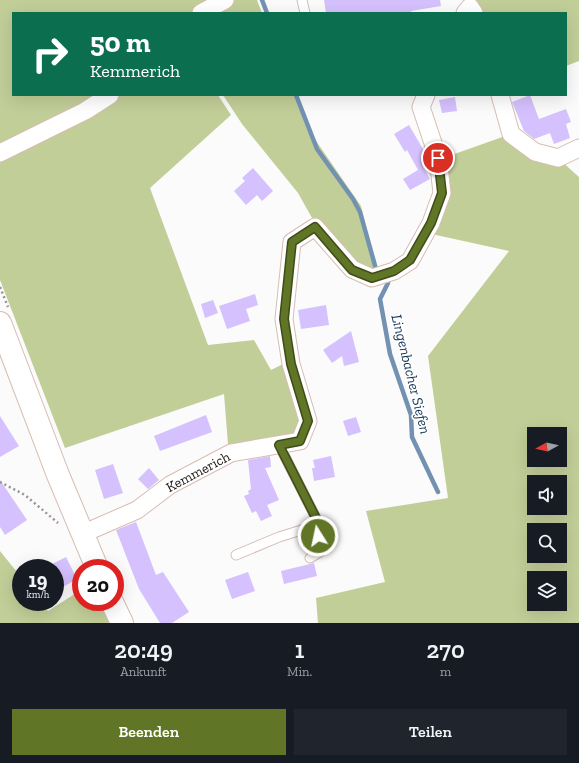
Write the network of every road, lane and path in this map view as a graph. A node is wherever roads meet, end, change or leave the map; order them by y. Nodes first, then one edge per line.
1 (225, 0) edge
2 (302, 0) edge
3 (203, 12) edge
4 (305, 12) edge
5 (466, 12) edge
6 (473, 12) edge
7 (108, 96) edge
8 (426, 96) edge
9 (500, 96) edge
10 (579, 148) edge
11 (0, 153) edge
12 (0, 323) edge
13 (279, 445) junction
14 (0, 482) edge
15 (317, 520) junction
16 (82, 534) junction
17 (236, 555) dead end
18 (310, 558) dead end
19 (93, 559) edge
20 (116, 611) edge
21 (122, 623) edge

1 - 3 street
2 - 4 lane
5 - 6 street
7 - 11 street
8 - 13 street, Kemmerich
9 - 10 street
12 - 16 street
13 - 15 lane
13 - 16 street, Kemmerich
14 - 16 path
15 - 17 lane
15 - 18 lane
16 - 19 street
20 - 21 street

